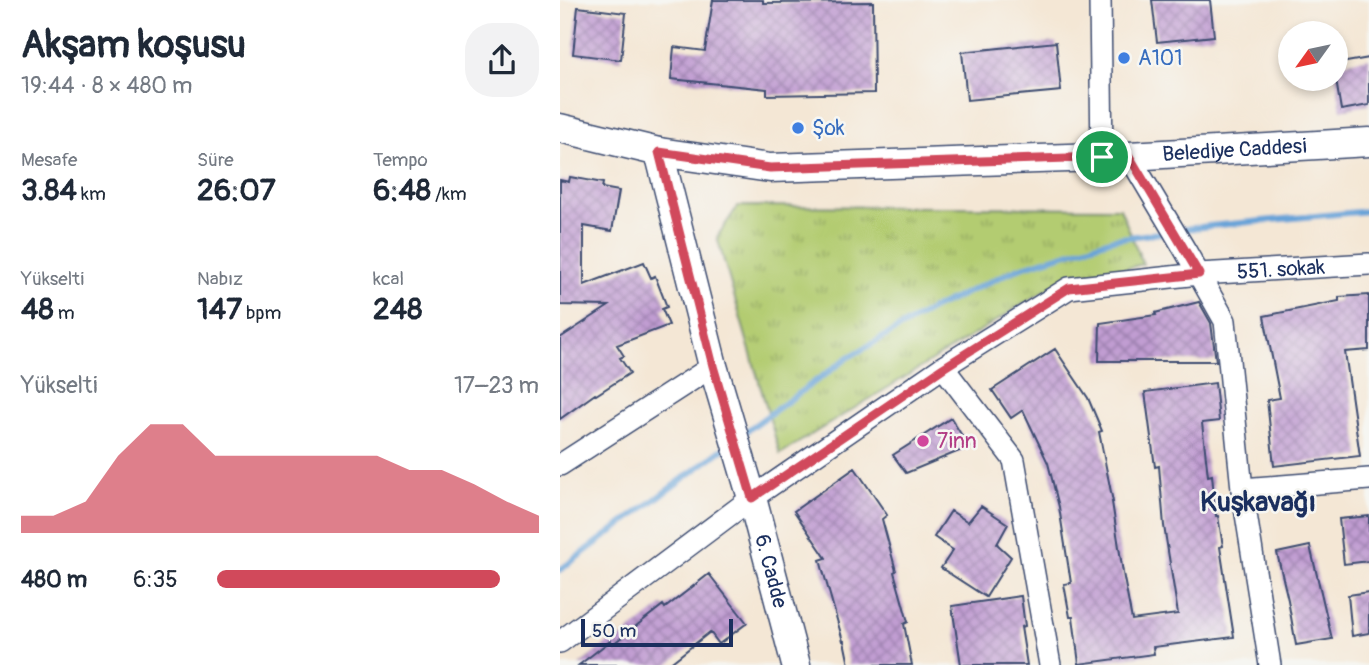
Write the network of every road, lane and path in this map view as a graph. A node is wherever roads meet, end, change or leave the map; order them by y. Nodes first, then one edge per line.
1 (1100, 0) edge
2 (560, 128) edge
3 (1369, 142) edge
4 (659, 152) junction
5 (1116, 157) junction
6 (1369, 264) edge
7 (1199, 274) junction
8 (713, 366) junction
9 (943, 368) junction
10 (560, 465) edge
11 (1369, 479) edge
12 (1242, 489) junction
13 (752, 498) junction
14 (560, 642) edge
15 (796, 665) edge
16 (1050, 665) edge
17 (1270, 665) edge

1 - 5 street
2 - 4 main road, Belediye Caddesi
3 - 5 main road, Belediye Caddesi
4 - 5 main road, Belediye Caddesi
4 - 8 main road, 6. Cadde
5 - 7 street
6 - 7 street, 551. sokak
7 - 9 street, 551. sokak
7 - 12 street
8 - 10 street
8 - 13 main road, 6. Cadde
9 - 13 street, 551. sokak
9 - 16 street
11 - 12 street
12 - 17 street
13 - 14 street, 551. sokak
13 - 15 main road, 6. Cadde

